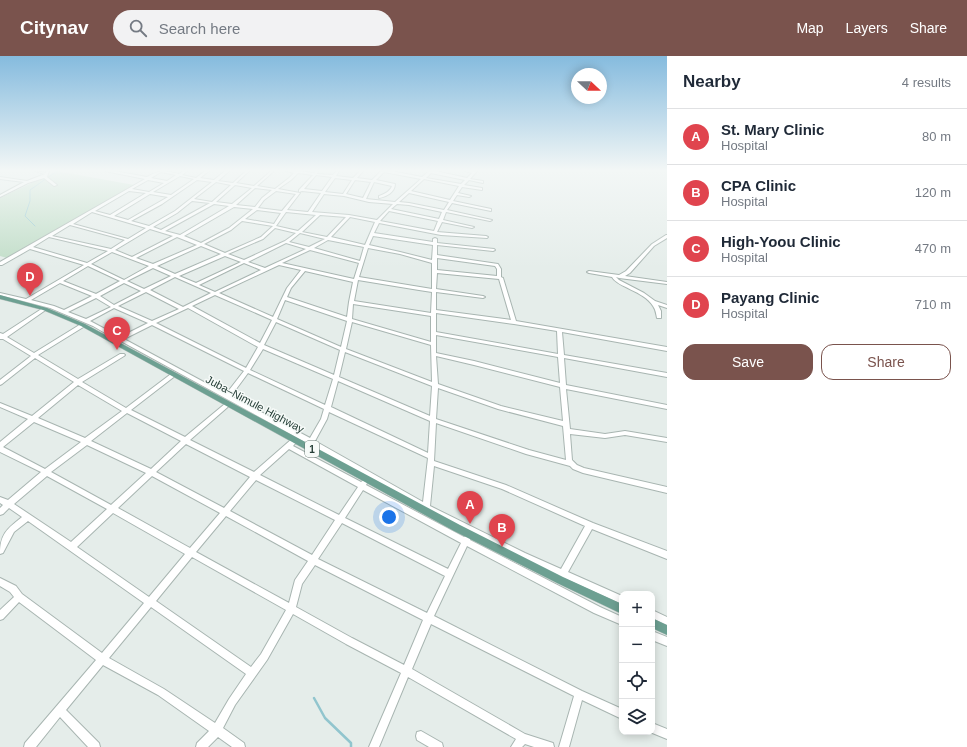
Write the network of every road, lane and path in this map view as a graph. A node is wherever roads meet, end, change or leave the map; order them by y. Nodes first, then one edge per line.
1 (106, 203) edge
2 (133, 203) edge
3 (160, 203) edge
4 (188, 203) edge
5 (213, 203) edge
6 (215, 203) edge
7 (235, 203) edge
8 (260, 203) edge
9 (290, 203) edge
10 (316, 203) edge
11 (388, 203) edge
12 (450, 203) edge
13 (457, 203) edge
14 (394, 204) junction
15 (232, 206) junction
16 (255, 209) junction
17 (388, 210) junction
18 (490, 210) dead end
19 (92, 211) junction
20 (284, 211) junction
21 (444, 212) junction
22 (309, 213) junction
23 (319, 214) junction
24 (111, 216) junction
25 (349, 216) junction
26 (242, 220) junction
27 (490, 220) dead end
28 (129, 221) junction
29 (378, 221) junction
30 (440, 221) junction
31 (70, 224) junction
32 (274, 226) junction
33 (472, 227) dead end
34 (149, 228) junction
35 (162, 231) junction
36 (300, 232) junction
37 (372, 234) junction
38 (49, 236) junction
39 (178, 236) junction
40 (667, 236) edge
41 (486, 237) dead end
42 (435, 238) junction
43 (327, 239) junction
44 (128, 240) junction
45 (286, 242) junction
46 (200, 245) junction
47 (366, 246) junction
48 (29, 247) junction
49 (309, 249) junction
50 (111, 250) junction
51 (494, 250) dead end
52 (225, 254) junction
53 (133, 258) junction
54 (435, 259) junction
55 (244, 262) junction
56 (360, 262) junction
57 (0, 264) edge
58 (87, 264) junction
59 (280, 264) junction
60 (153, 266) junction
61 (265, 270) junction
62 (303, 270) junction
63 (434, 271) junction
64 (589, 272) dead end
65 (174, 276) junction
66 (499, 277) junction
67 (616, 277) junction
68 (357, 279) junction
69 (59, 281) junction
70 (123, 282) junction
71 (667, 283) edge
72 (195, 285) junction
73 (145, 290) junction
74 (434, 291) junction
75 (216, 293) junction
76 (0, 294) edge
77 (97, 296) junction
78 (0, 297) edge
79 (483, 297) dead end
80 (284, 298) junction
81 (26, 300) junction
82 (351, 302) junction
83 (653, 302) junction
84 (113, 306) junction
85 (667, 307) edge
86 (186, 308) junction
87 (45, 309) junction
88 (65, 312) junction
89 (433, 313) junction
90 (659, 317) dead end
91 (275, 319) junction
92 (350, 320) junction
93 (514, 322) junction
94 (84, 323) junction
95 (152, 323) junction
96 (559, 330) junction
97 (433, 333) junction
98 (1, 337) edge
99 (117, 340) junction
100 (433, 344) junction
101 (261, 346) junction
102 (342, 349) junction
103 (667, 349) edge
104 (433, 354) junction
105 (35, 355) junction
106 (122, 355) dead end
107 (562, 357) junction
108 (248, 371) junction
109 (173, 374) junction
110 (667, 375) edge
111 (336, 379) junction
112 (78, 382) junction
113 (0, 383) edge
114 (435, 386) junction
115 (563, 386) junction
116 (228, 401) junction
117 (0, 405) edge
118 (667, 407) edge
119 (326, 408) junction
120 (126, 410) junction
121 (34, 419) junction
122 (433, 420) junction
123 (566, 424) junction
124 (567, 431) junction
125 (186, 440) junction
126 (295, 440) junction
127 (667, 440) edge
128 (85, 441) junction
129 (310, 444) junction
130 (288, 446) junction
131 (0, 448) edge
132 (431, 459) junction
133 (571, 464) junction
134 (46, 472) junction
135 (151, 472) junction
136 (255, 476) junction
137 (364, 482) junction
138 (667, 490) edge
139 (0, 500) edge
140 (8, 504) junction
141 (111, 509) junction
142 (426, 510) junction
143 (0, 512) edge
144 (226, 512) junction
145 (28, 517) junction
146 (341, 518) junction
147 (590, 525) junction
148 (467, 538) junction
149 (71, 546) junction
150 (0, 551) edge
151 (191, 553) junction
152 (667, 555) edge
153 (313, 560) junction
154 (449, 574) junction
155 (562, 577) junction
156 (0, 582) edge
157 (19, 597) junction
158 (619, 599) edge
159 (601, 600) junction
160 (150, 603) junction
161 (292, 608) junction
162 (619, 608) edge
163 (597, 610) junction
164 (655, 615) edge
165 (0, 616) edge
166 (429, 617) junction
167 (619, 620) edge
168 (667, 621) edge
169 (655, 624) edge
170 (667, 630) edge
171 (655, 636) edge
172 (667, 642) edge
173 (102, 659) junction
174 (407, 671) junction
175 (252, 673) junction
176 (579, 694) junction
177 (60, 710) junction
178 (619, 713) edge
179 (655, 729) edge
180 (217, 730) junction
181 (667, 734) edge
182 (421, 736) dead end
183 (523, 738) junction
184 (90, 745) edge
185 (29, 747) edge
186 (201, 747) edge
187 (240, 747) edge
188 (374, 747) edge
189 (438, 747) edge
190 (516, 747) edge
191 (549, 747) edge
192 (564, 747) edge

1 - 19 street
2 - 24 street
3 - 28 street
4 - 34 street
5 - 35 street
6 - 15 street
7 - 15 street
8 - 16 street
9 - 20 street
10 - 22 street
11 - 14 street
12 - 21 street
13 - 18 street
14 - 17 street
14 - 21 street
15 - 16 street
15 - 39 street
16 - 20 street
16 - 26 street
17 - 29 street
17 - 30 street
19 - 24 street
19 - 31 street
20 - 22 street
20 - 32 street
21 - 27 street
21 - 30 street
22 - 23 street
23 - 25 street
23 - 36 street
24 - 28 street
25 - 29 street
25 - 43 street
26 - 32 street
26 - 46 street
28 - 34 street
29 - 37 street
29 - 42 street
30 - 33 street
30 - 42 street
31 - 38 street
31 - 44 street
32 - 36 street
32 - 52 street
34 - 35 street
34 - 44 street
35 - 39 street
36 - 43 street
36 - 45 street
37 - 42 street
37 - 47 street
38 - 48 street
38 - 50 street
39 - 46 street
39 - 53 street
40 - 67 street
41 - 42 street
42 - 51 street
42 - 54 street
43 - 47 street
43 - 49 street
44 - 50 street
45 - 49 street
45 - 55 street
46 - 52 street
46 - 60 street
47 - 54 street
47 - 56 street
48 - 57 street
48 - 58 street
49 - 56 street
49 - 59 street
50 - 53 street
50 - 58 street
52 - 55 street
52 - 65 street
53 - 60 street
54 - 63 street
54 - 66 street
55 - 61 street
55 - 72 street
56 - 68 street
58 - 69 street
58 - 70 street
59 - 61 street
59 - 62 street
60 - 65 street
60 - 70 street
61 - 75 street
62 - 68 street
62 - 80 street
63 - 66 street
63 - 74 street
64 - 67 street
65 - 72 street
65 - 73 street
66 - 93 street
67 - 71 street
67 - 83 street
68 - 74 street
68 - 82 street
69 - 77 street
69 - 81 street
70 - 73 street
70 - 77 street
72 - 75 street
73 - 84 street
73 - 86 street
74 - 79 street
74 - 89 street
75 - 86 street
75 - 91 street
76 - 81 street
77 - 84 street
77 - 88 street
78 - 87 main road, Juba–Nimule Highway / 1
80 - 91 street
80 - 92 street
81 - 88 street
82 - 89 street
82 - 92 street
83 - 85 street
83 - 90 street
84 - 94 street
84 - 95 street
86 - 95 street
86 - 101 street
87 - 94 main road, Juba–Nimule Highway / 1
87 - 98 street
88 - 94 street
89 - 93 street
89 - 97 street
91 - 101 street
91 - 102 street
92 - 100 street
92 - 102 street
93 - 96 street
94 - 99 main road, Juba–Nimule Highway / 1
94 - 105 street
95 - 99 street
95 - 108 street
96 - 103 street
96 - 107 street
97 - 100 street
97 - 107 street
98 - 105 street
99 - 109 main road, Juba–Nimule Highway / 1
99 - 116 street
100 - 104 street
101 - 108 street
101 - 111 street
102 - 111 street
102 - 114 street
104 - 114 street
104 - 115 street
105 - 112 street
105 - 113 street
106 - 112 street
107 - 110 street
107 - 115 street
108 - 116 street
108 - 119 street
109 - 116 main road, Juba–Nimule Highway / 1
109 - 120 street
111 - 119 street
111 - 122 street
112 - 120 street
112 - 121 street
114 - 122 street
114 - 123 street
115 - 118 street
115 - 123 street
116 - 125 street
116 - 126 main road, Juba–Nimule Highway / 1
116 - 129 street
117 - 121 street
119 - 129 street
119 - 132 street
120 - 125 street
120 - 128 street
121 - 128 street
121 - 131 street
122 - 132 street
122 - 133 street
123 - 124 street
124 - 127 street
124 - 133 street
125 - 135 street
125 - 136 street
126 - 129 main road, Juba–Nimule Highway / 1
126 - 130 street
128 - 134 street
128 - 135 street
129 - 137 main road, Juba–Nimule Highway / 1
129 - 142 street
130 - 136 street
130 - 137 street
131 - 134 street
132 - 142 street
132 - 147 street
133 - 138 street
134 - 140 street
134 - 141 street
135 - 141 street
135 - 144 street
136 - 144 street
136 - 146 street
137 - 142 main road, Juba–Nimule Highway / 1
137 - 146 street
137 - 148 street
139 - 140 street
140 - 143 street
140 - 145 street
141 - 149 street
141 - 151 street
142 - 148 main road, Juba–Nimule Highway / 1
142 - 155 street
144 - 151 street
144 - 153 street
145 - 149 street
145 - 150 street
146 - 153 street
146 - 154 street
147 - 152 street
147 - 155 street
148 - 154 street
148 - 155 main road, Juba–Nimule Highway / 1
148 - 163 street
149 - 160 street
151 - 160 street
151 - 161 street
153 - 161 street
153 - 166 street
154 - 166 street
155 - 158 street
155 - 159 main road, Juba–Nimule Highway / 1
156 - 157 street
157 - 165 street
157 - 173 street
159 - 162 main road, Juba–Nimule Highway / 1
159 - 163 street
160 - 173 street
160 - 175 street
161 - 174 street
161 - 175 street
163 - 167 street
164 - 168 street
166 - 174 street
166 - 176 street
169 - 170 main road
171 - 172 street
173 - 177 street
173 - 180 street
174 - 183 street
174 - 188 street
175 - 180 street
176 - 178 street
176 - 192 street
177 - 184 street
177 - 185 street
179 - 181 street
180 - 186 street
180 - 187 street
182 - 189 street
183 - 190 street
183 - 191 street

